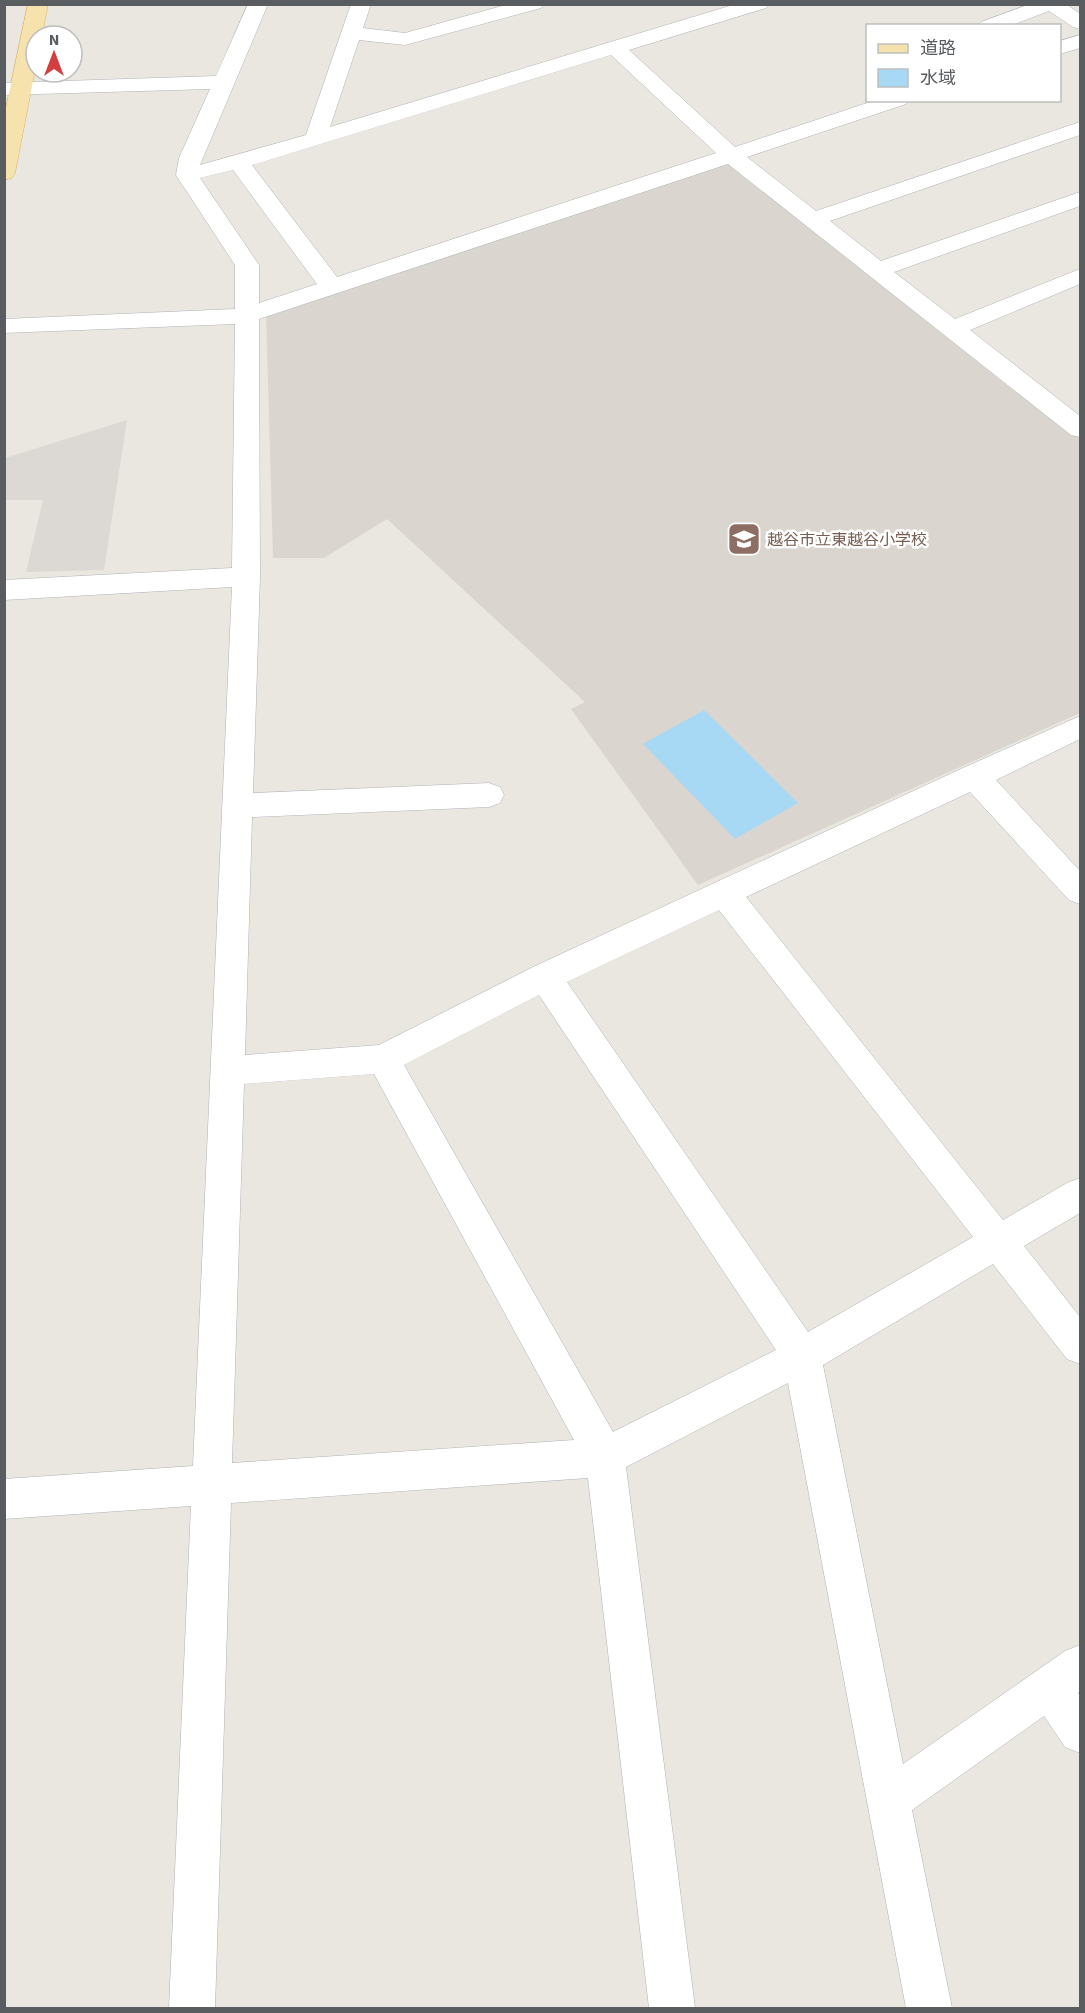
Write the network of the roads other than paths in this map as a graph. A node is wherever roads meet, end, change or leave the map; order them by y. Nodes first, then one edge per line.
1 (38, 4) edge
2 (258, 4) edge
3 (361, 4) edge
4 (534, 4) edge
5 (759, 4) edge
6 (1051, 4) edge
7 (1080, 23) edge
8 (994, 24) edge
9 (350, 33) junction
10 (1080, 41) edge
11 (1061, 47) edge
12 (615, 48) junction
13 (225, 82) junction
14 (13, 88) edge
15 (893, 102) edge
16 (1080, 128) edge
17 (315, 139) junction
18 (732, 156) junction
19 (238, 162) junction
20 (4, 173) edge
21 (187, 175) junction
22 (1080, 199) edge
23 (815, 219) junction
24 (877, 270) junction
25 (1080, 276) edge
26 (331, 286) junction
27 (246, 315) junction
28 (4, 326) edge
29 (952, 329) junction
30 (1080, 429) edge
31 (246, 577) junction
32 (4, 590) edge
33 (1080, 726) edge
34 (974, 776) junction
35 (489, 795) dead end
36 (238, 806) junction
37 (1080, 891) edge
38 (724, 893) junction
39 (545, 977) junction
40 (383, 1059) junction
41 (228, 1071) junction
42 (1080, 1194) edge
43 (997, 1241) junction
44 (1080, 1346) edge
45 (802, 1356) junction
46 (605, 1457) junction
47 (213, 1484) junction
48 (4, 1499) edge
49 (1065, 1676) edge
50 (1080, 1732) edge
51 (889, 1800) junction
52 (192, 2008) edge
53 (672, 2008) edge
54 (929, 2008) edge

1 - 14 main road
2 - 13 street
3 - 9 street
4 - 9 street
5 - 12 street
6 - 7 street
6 - 8 street
9 - 17 street
10 - 11 street
12 - 17 street
12 - 18 street
13 - 14 street
13 - 21 street
14 - 20 main road
15 - 18 street
16 - 23 street
17 - 19 street
18 - 23 street
18 - 26 street
19 - 21 street
19 - 26 street
21 - 27 street
22 - 24 street
23 - 24 street
24 - 29 street
25 - 29 street
26 - 27 street
27 - 28 street
27 - 31 street
29 - 30 street
31 - 32 street
31 - 36 street
33 - 34 street
34 - 37 street
34 - 38 street
35 - 36 street
36 - 41 street
38 - 39 street
38 - 43 street
39 - 40 street
39 - 45 street
40 - 41 street
40 - 46 street
41 - 47 street
42 - 43 street
43 - 44 street
43 - 45 street
45 - 46 street
45 - 51 street
46 - 47 street
46 - 53 street
47 - 48 street
47 - 52 street
49 - 50 street
49 - 51 street
51 - 54 street

